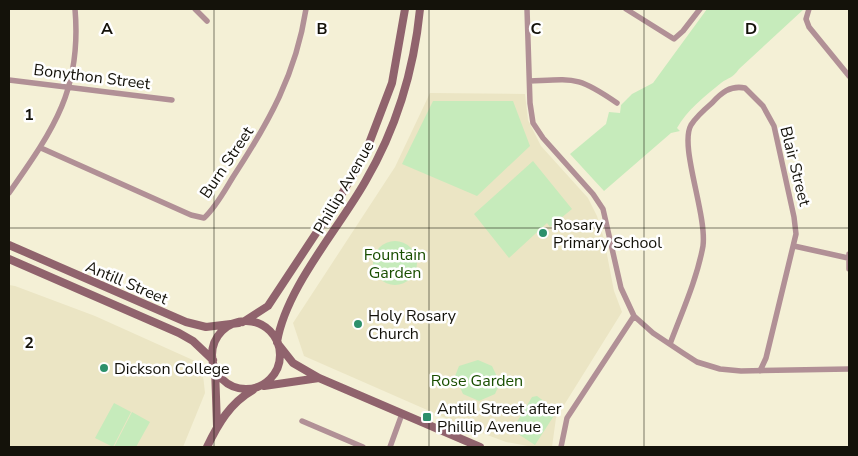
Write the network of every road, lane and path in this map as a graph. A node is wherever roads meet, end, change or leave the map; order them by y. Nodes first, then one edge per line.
1 (75, 9) edge
2 (195, 9) edge
3 (306, 9) edge
4 (405, 9) edge
5 (420, 9) edge
6 (527, 9) edge
7 (626, 9) edge
8 (700, 9) edge
9 (810, 9) edge
10 (207, 21) dead end
11 (849, 76) edge
12 (9, 80) edge
13 (530, 81) junction
14 (70, 88) junction
15 (172, 100) dead end
16 (617, 103) dead end
17 (41, 148) junction
18 (9, 193) edge
19 (9, 245) edge
20 (794, 246) junction
21 (849, 256) edge
22 (9, 259) edge
23 (849, 269) edge
24 (634, 316) junction
25 (241, 322) junction
26 (277, 343) junction
27 (670, 344) junction
28 (214, 364) junction
29 (849, 368) edge
30 (760, 371) junction
31 (319, 378) junction
32 (259, 387) junction
33 (402, 414) junction
34 (302, 421) dead end
35 (217, 426) junction
36 (207, 447) edge
37 (363, 447) edge
38 (390, 447) edge
39 (480, 447) edge
40 (561, 447) edge

1 - 14 street
2 - 10 street
3 - 17 street, Burn Street
4 - 25 main road, Phillip Avenue
5 - 26 main road, Phillip Avenue
6 - 13 street
7 - 8 street
9 - 11 street
12 - 14 street, Bonython Street
13 - 16 street
13 - 24 street
14 - 15 street, Bonython Street
14 - 17 street
17 - 18 street
19 - 25 main road, Antill Street
20 - 21 street
20 - 27 street, Blair Street
20 - 30 street, Blair Street
21 - 23 street
22 - 28 main road, Antill Street
24 - 27 street
24 - 40 street
25 - 26 main road
25 - 28 main road
26 - 31 main road
26 - 32 main road
27 - 30 street
28 - 32 main road
28 - 35 main road
29 - 30 street
31 - 32 main road
31 - 33 main road
32 - 35 main road
33 - 38 street
33 - 39 main road
34 - 37 street
35 - 36 main road

